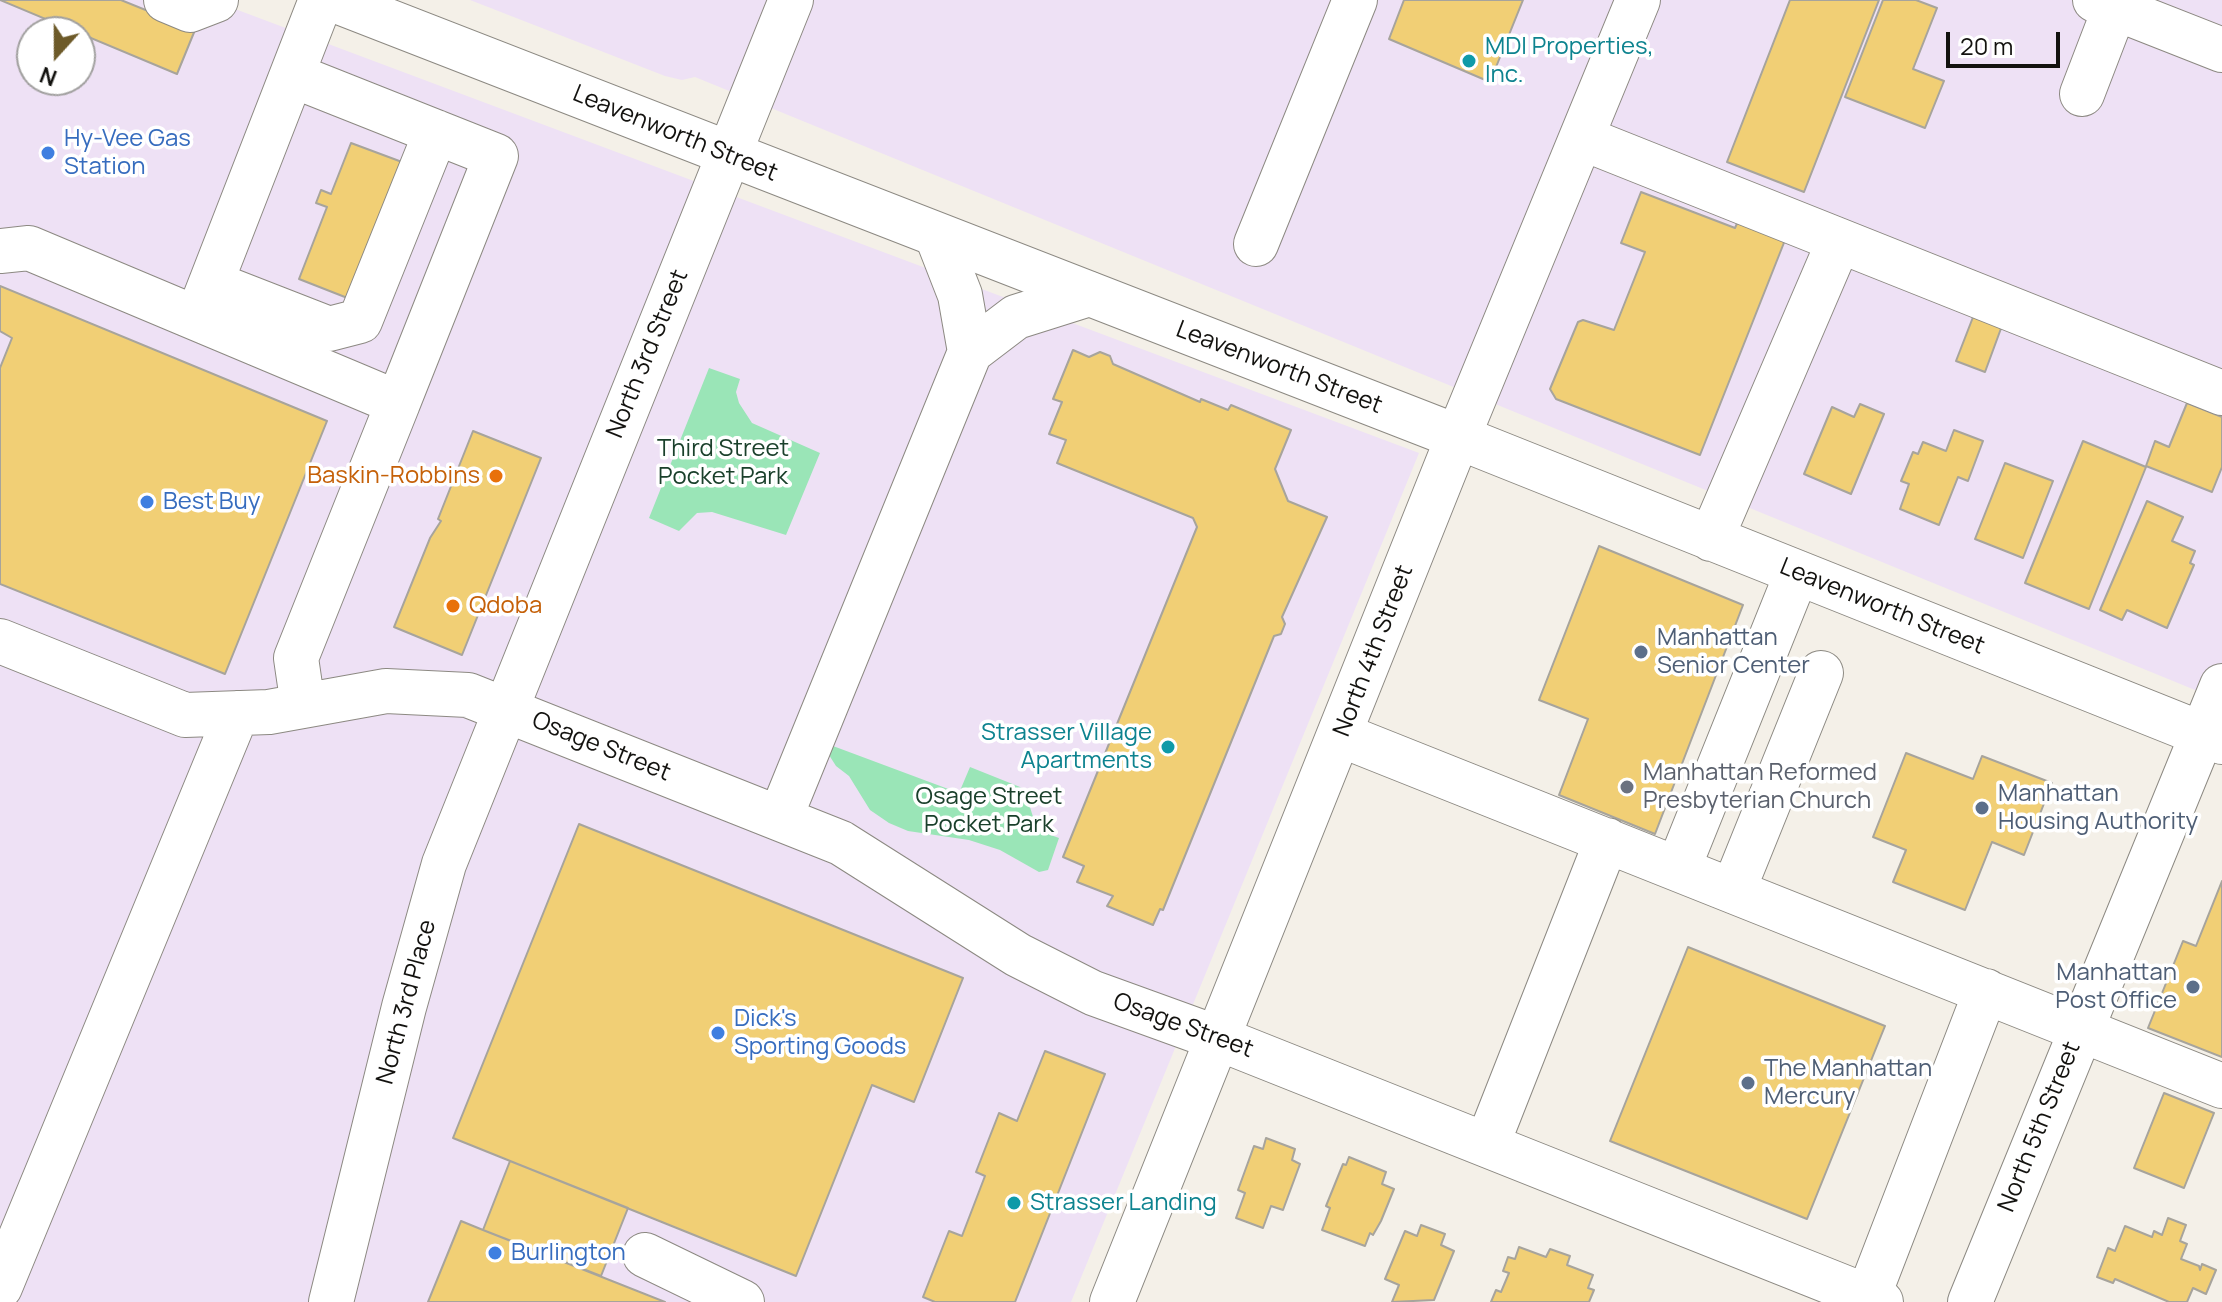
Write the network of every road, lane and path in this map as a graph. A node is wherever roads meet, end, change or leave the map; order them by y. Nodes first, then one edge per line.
1 (166, 0) edge
2 (216, 0) edge
3 (321, 0) edge
4 (334, 0) edge
5 (791, 0) edge
6 (1355, 0) edge
7 (1638, 0) edge
8 (2105, 4) edge
9 (2222, 50) edge
10 (292, 75) junction
11 (2082, 94) dead end
12 (436, 132) junction
13 (1582, 138) junction
14 (728, 155) junction
15 (937, 236) junction
16 (1839, 241) junction
17 (1256, 244) dead end
18 (0, 251) edge
19 (1089, 294) junction
20 (204, 301) junction
21 (970, 352) junction
22 (2222, 393) edge
23 (398, 403) junction
24 (1458, 437) junction
25 (1711, 539) junction
26 (1797, 573) junction
27 (0, 641) edge
28 (1821, 673) dead end
29 (2222, 686) edge
30 (303, 706) junction
31 (506, 709) junction
32 (237, 713) junction
33 (1341, 735) junction
34 (2213, 738) edge
35 (780, 818) junction
36 (1607, 840) junction
37 (1678, 869) junction
38 (1733, 891) junction
39 (1986, 991) junction
40 (2080, 1028) junction
41 (1220, 1039) junction
42 (2222, 1086) edge
43 (1487, 1145) junction
44 (10, 1233) edge
45 (645, 1255) dead end
46 (0, 1287) edge
47 (1874, 1299) edge
48 (331, 1302) edge
49 (742, 1302) edge
50 (1112, 1302) edge
51 (1970, 1302) edge

1 - 2 street
3 - 10 street
4 - 14 street, Leavenworth Street
5 - 14 street, North 3rd Street
6 - 17 street
7 - 13 street, North 4th Street
8 - 9 street
8 - 11 street
10 - 12 street
10 - 20 street
12 - 20 street
12 - 23 street
13 - 16 street
13 - 24 street, North 4th Street
14 - 15 street, Leavenworth Street
14 - 31 street, North 3rd Street
15 - 19 street, Leavenworth Street
15 - 21 street
16 - 22 street
16 - 25 street
18 - 20 street
19 - 21 street
19 - 24 street, Leavenworth Street
20 - 23 street
21 - 35 street
23 - 30 street
24 - 25 street, Leavenworth Street
24 - 33 street, North 4th Street
25 - 26 street, Leavenworth Street
26 - 34 street, Leavenworth Street
26 - 37 street
27 - 32 street, Osage Street
28 - 38 street
29 - 34 street, North 5th Street
30 - 31 street, Osage Street
30 - 32 street, Osage Street
31 - 35 street, Osage Street
31 - 48 street, North 3rd Place
32 - 44 street
33 - 36 street
33 - 41 street, North 4th Street
34 - 40 street, North 5th Street
35 - 41 street, Osage Street
36 - 37 street
36 - 43 street
37 - 38 street
38 - 39 street
39 - 40 street
39 - 47 street
40 - 42 street
40 - 51 street, North 5th Street
41 - 43 street, Osage Street
41 - 50 street, North 4th Street
43 - 47 street, Osage Street
44 - 46 street
45 - 49 street

